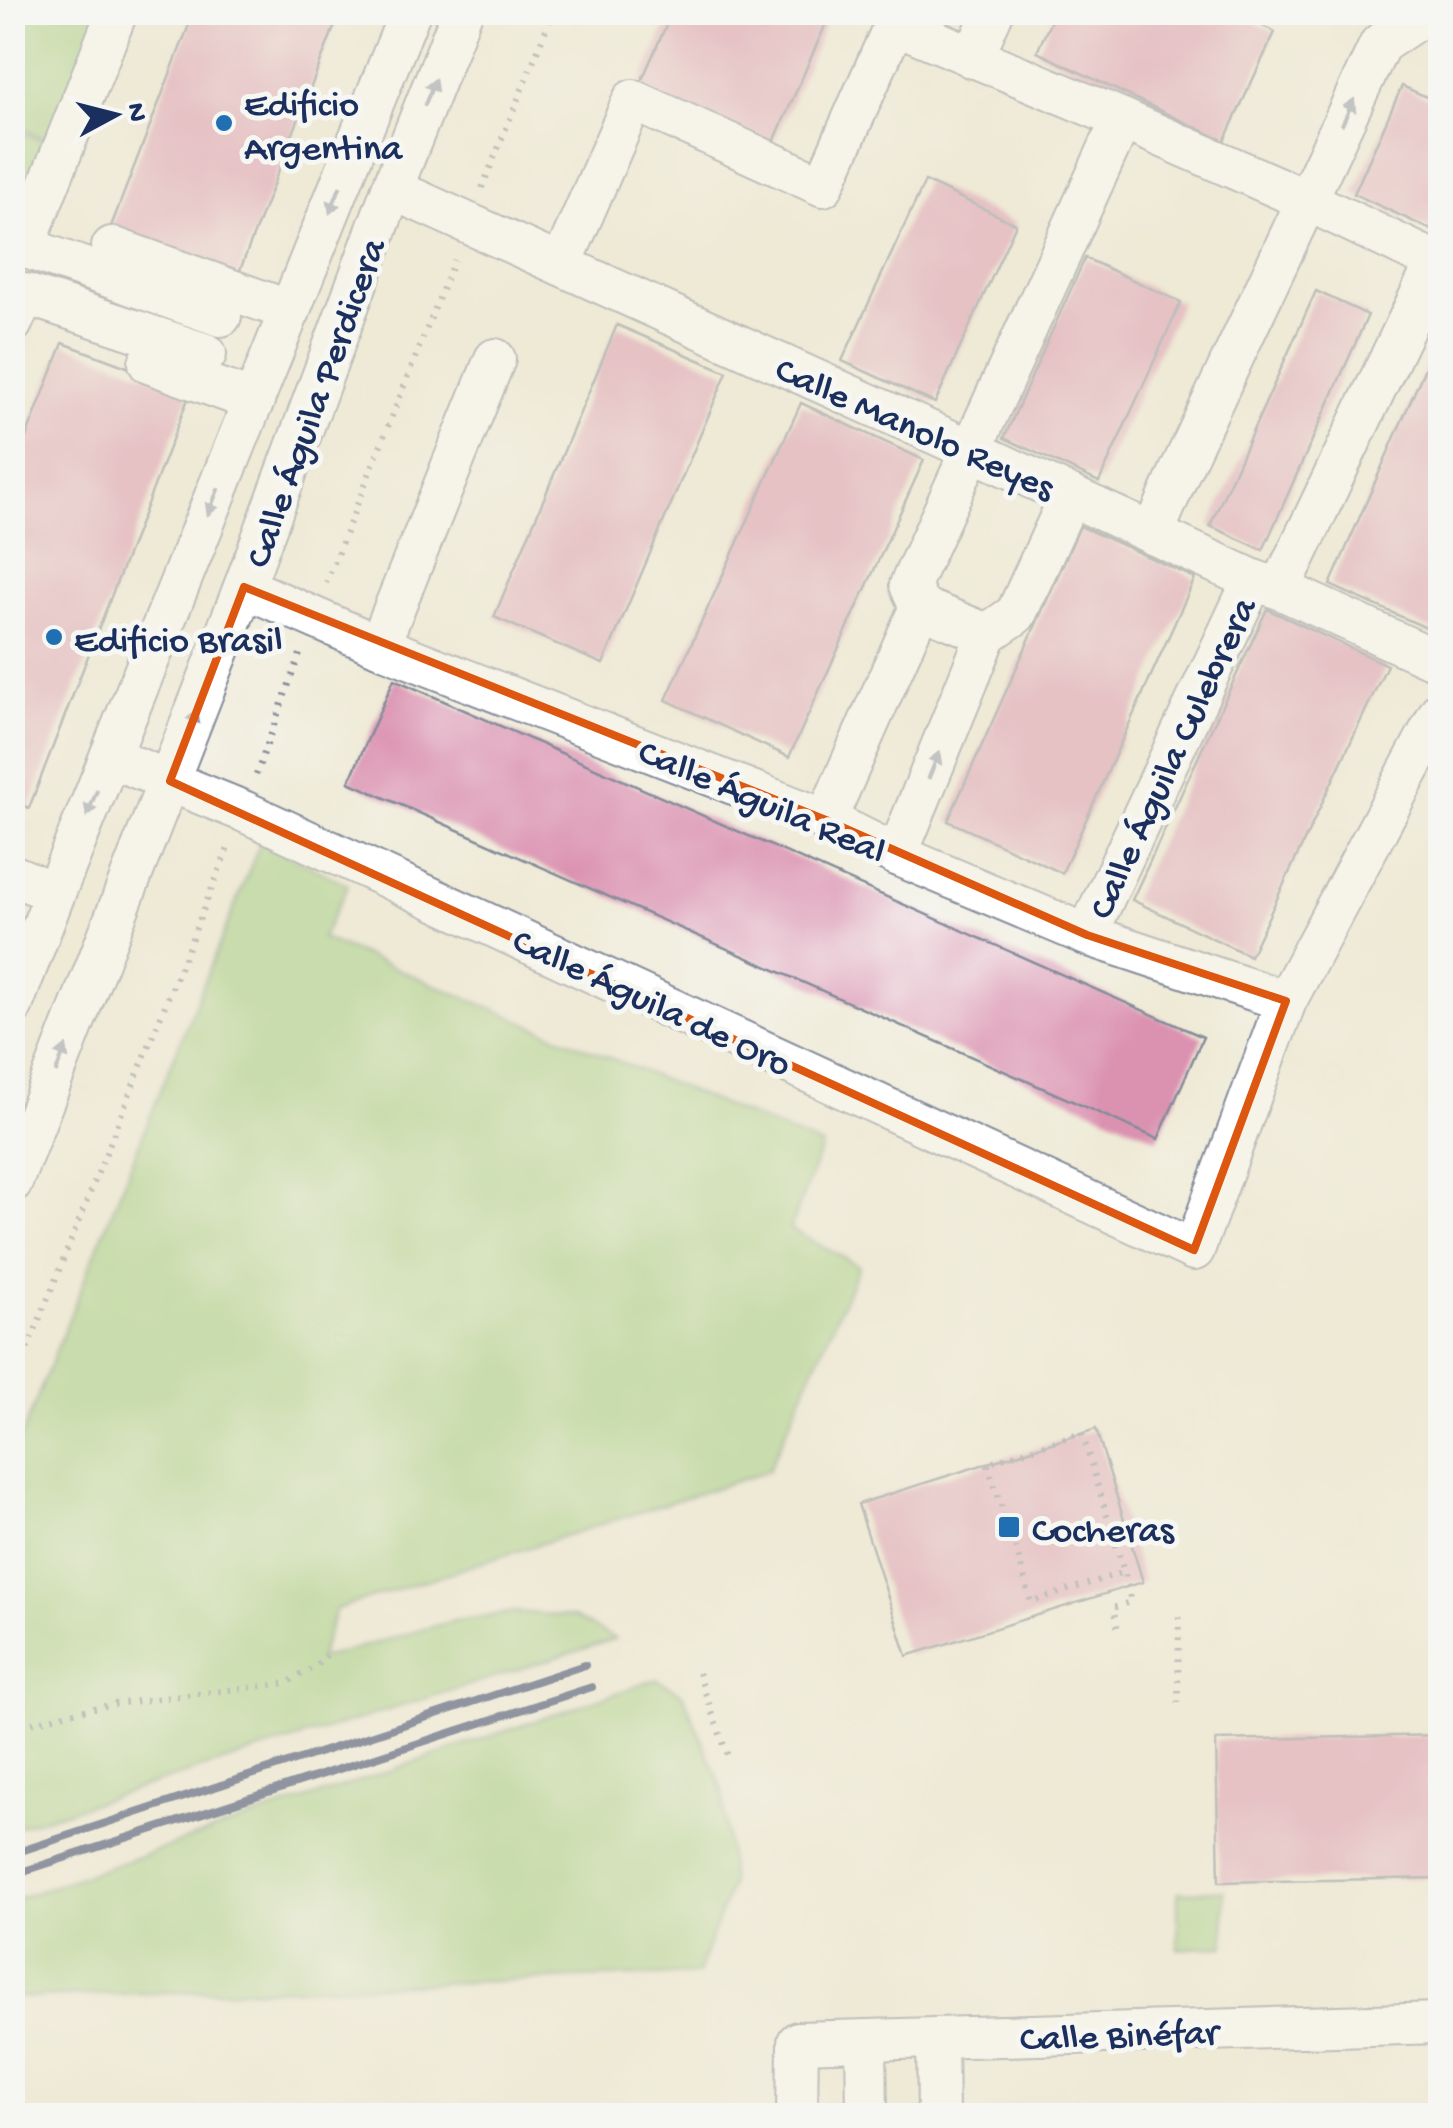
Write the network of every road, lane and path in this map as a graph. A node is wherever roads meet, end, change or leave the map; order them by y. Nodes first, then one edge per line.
1 (117, 12) edge
2 (410, 12) edge
3 (462, 12) edge
4 (553, 12) edge
5 (993, 12) edge
6 (1428, 12) edge
7 (898, 18) edge
8 (973, 58) junction
9 (1122, 119) junction
10 (392, 189) junction
11 (1306, 200) junction
12 (468, 223) junction
13 (112, 246) dead end
14 (561, 265) junction
15 (290, 311) junction
16 (221, 316) dead end
17 (12, 323) edge
18 (74, 335) dead end
19 (206, 354) dead end
20 (495, 359) dead end
21 (254, 401) junction
22 (972, 450) junction
23 (1070, 496) junction
24 (1154, 534) junction
25 (328, 578) dead end
26 (1267, 585) junction
27 (244, 588) junction
28 (920, 607) junction
29 (986, 634) junction
30 (302, 646) dead end
31 (379, 646) junction
32 (1440, 662) edge
33 (1440, 712) edge
34 (110, 757) junction
35 (256, 776) dead end
36 (170, 781) junction
37 (826, 820) junction
38 (230, 843) dead end
39 (897, 855) junction
40 (12, 875) edge
41 (56, 893) junction
42 (1087, 935) junction
43 (1286, 1000) junction
44 (12, 1006) edge
45 (12, 1182) edge
46 (12, 1388) edge
47 (1005, 1517) dead end
48 (1012, 1537) dead end
49 (1124, 1572) junction
50 (1179, 1609) dead end
51 (1118, 1630) dead end
52 (332, 1650) dead end
53 (698, 1673) dead end
54 (1178, 1703) dead end
55 (12, 1729) edge
56 (730, 1762) dead end
57 (1440, 2023) edge
58 (937, 2038) junction
59 (866, 2040) junction
60 (797, 2116) edge
61 (867, 2116) edge
62 (938, 2116) edge

1 - 16 street
2 -> 15 street, Calle Águila Perdicera
10 -> 3 street, Calle Águila Perdicera
4 - 12 path
5 - 8 street
11 -> 6 street
7 - 8 street
7 - 14 street
8 - 9 street
9 - 11 street
9 - 22 street
10 - 12 street, Calle Manolo Reyes
10 - 27 street, Calle Águila Perdicera
11 - 24 street
11 - 26 street, Calle Águila Culebrera
12 - 14 street, Calle Manolo Reyes
12 - 25 path
13 - 15 street
14 - 22 street, Calle Manolo Reyes
15 - 21 street, Calle Águila Perdicera
17 - 19 street
18 - 21 street
20 - 31 street
21 -> 34 street, Calle Águila Perdicera
22 - 23 street, Calle Manolo Reyes
22 - 28 street
23 - 24 street, Calle Manolo Reyes
23 - 29 street
24 - 26 street, Calle Manolo Reyes
26 - 32 street, Calle Manolo Reyes
26 - 42 street, Calle Águila Culebrera
27 - 31 street, Calle Águila Real
36 -> 27 street, Calle Águila Perdicera
28 - 29 street
28 - 37 street
39 -> 29 street
30 - 35 path
31 - 37 street, Calle Águila Real
33 - 43 street
34 - 36 street, Calle Águila de Oro
34 -> 41 street, Calle Águila Perdicera
36 - 43 street, Calle Águila de Oro
45 -> 36 street, Calle Águila Perdicera
37 - 39 street, Calle Águila Real
38 - 46 path
39 - 42 street, Calle Águila Real
40 - 41 street
41 - 44 street, Calle Águila Perdicera
42 - 43 street, Calle Águila Real
47 - 49 path
48 - 49 path
49 - 51 path
50 - 54 path
52 - 55 path
53 - 56 path
57 - 58 street, Calle Binéfar
58 - 59 street, Calle Binéfar
58 - 62 street
59 - 60 street, Calle Binéfar
59 - 61 street

